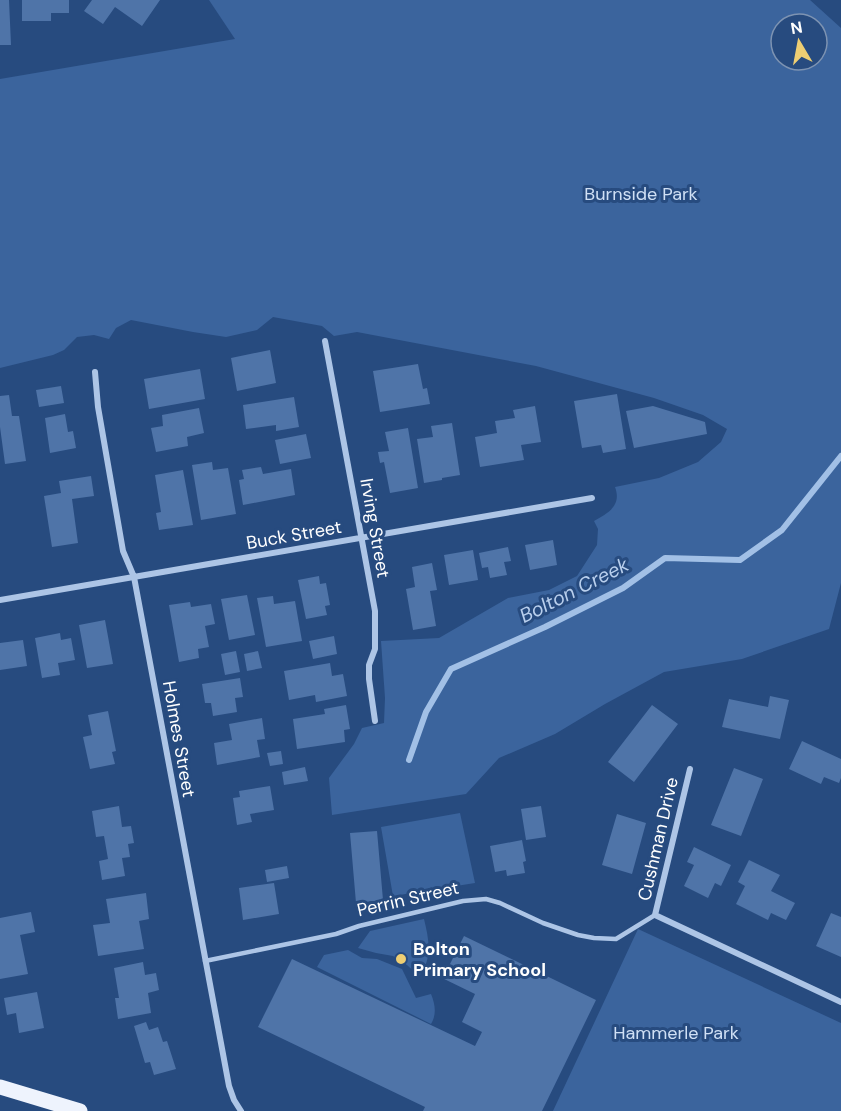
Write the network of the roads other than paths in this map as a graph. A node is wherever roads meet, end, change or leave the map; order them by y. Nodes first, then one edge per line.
1 (325, 341) dead end
2 (95, 372) dead end
3 (592, 498) dead end
4 (362, 538) junction
5 (134, 577) junction
6 (0, 600) edge
7 (375, 721) dead end
8 (690, 769) dead end
9 (655, 915) junction
10 (205, 961) junction
11 (841, 1002) edge
12 (0, 1087) edge
13 (81, 1111) edge
14 (241, 1111) edge

1 - 4 street, Irving Street
2 - 5 street, Holmes Street
3 - 4 street, Buck Street
4 - 5 street, Buck Street
4 - 7 street, Irving Street
5 - 6 street, Buck Street
5 - 10 street, Holmes Street
8 - 9 street, Cushman Drive
9 - 10 lane, Perrin Street
9 - 11 street
10 - 14 street, Holmes Street
12 - 13 main road

